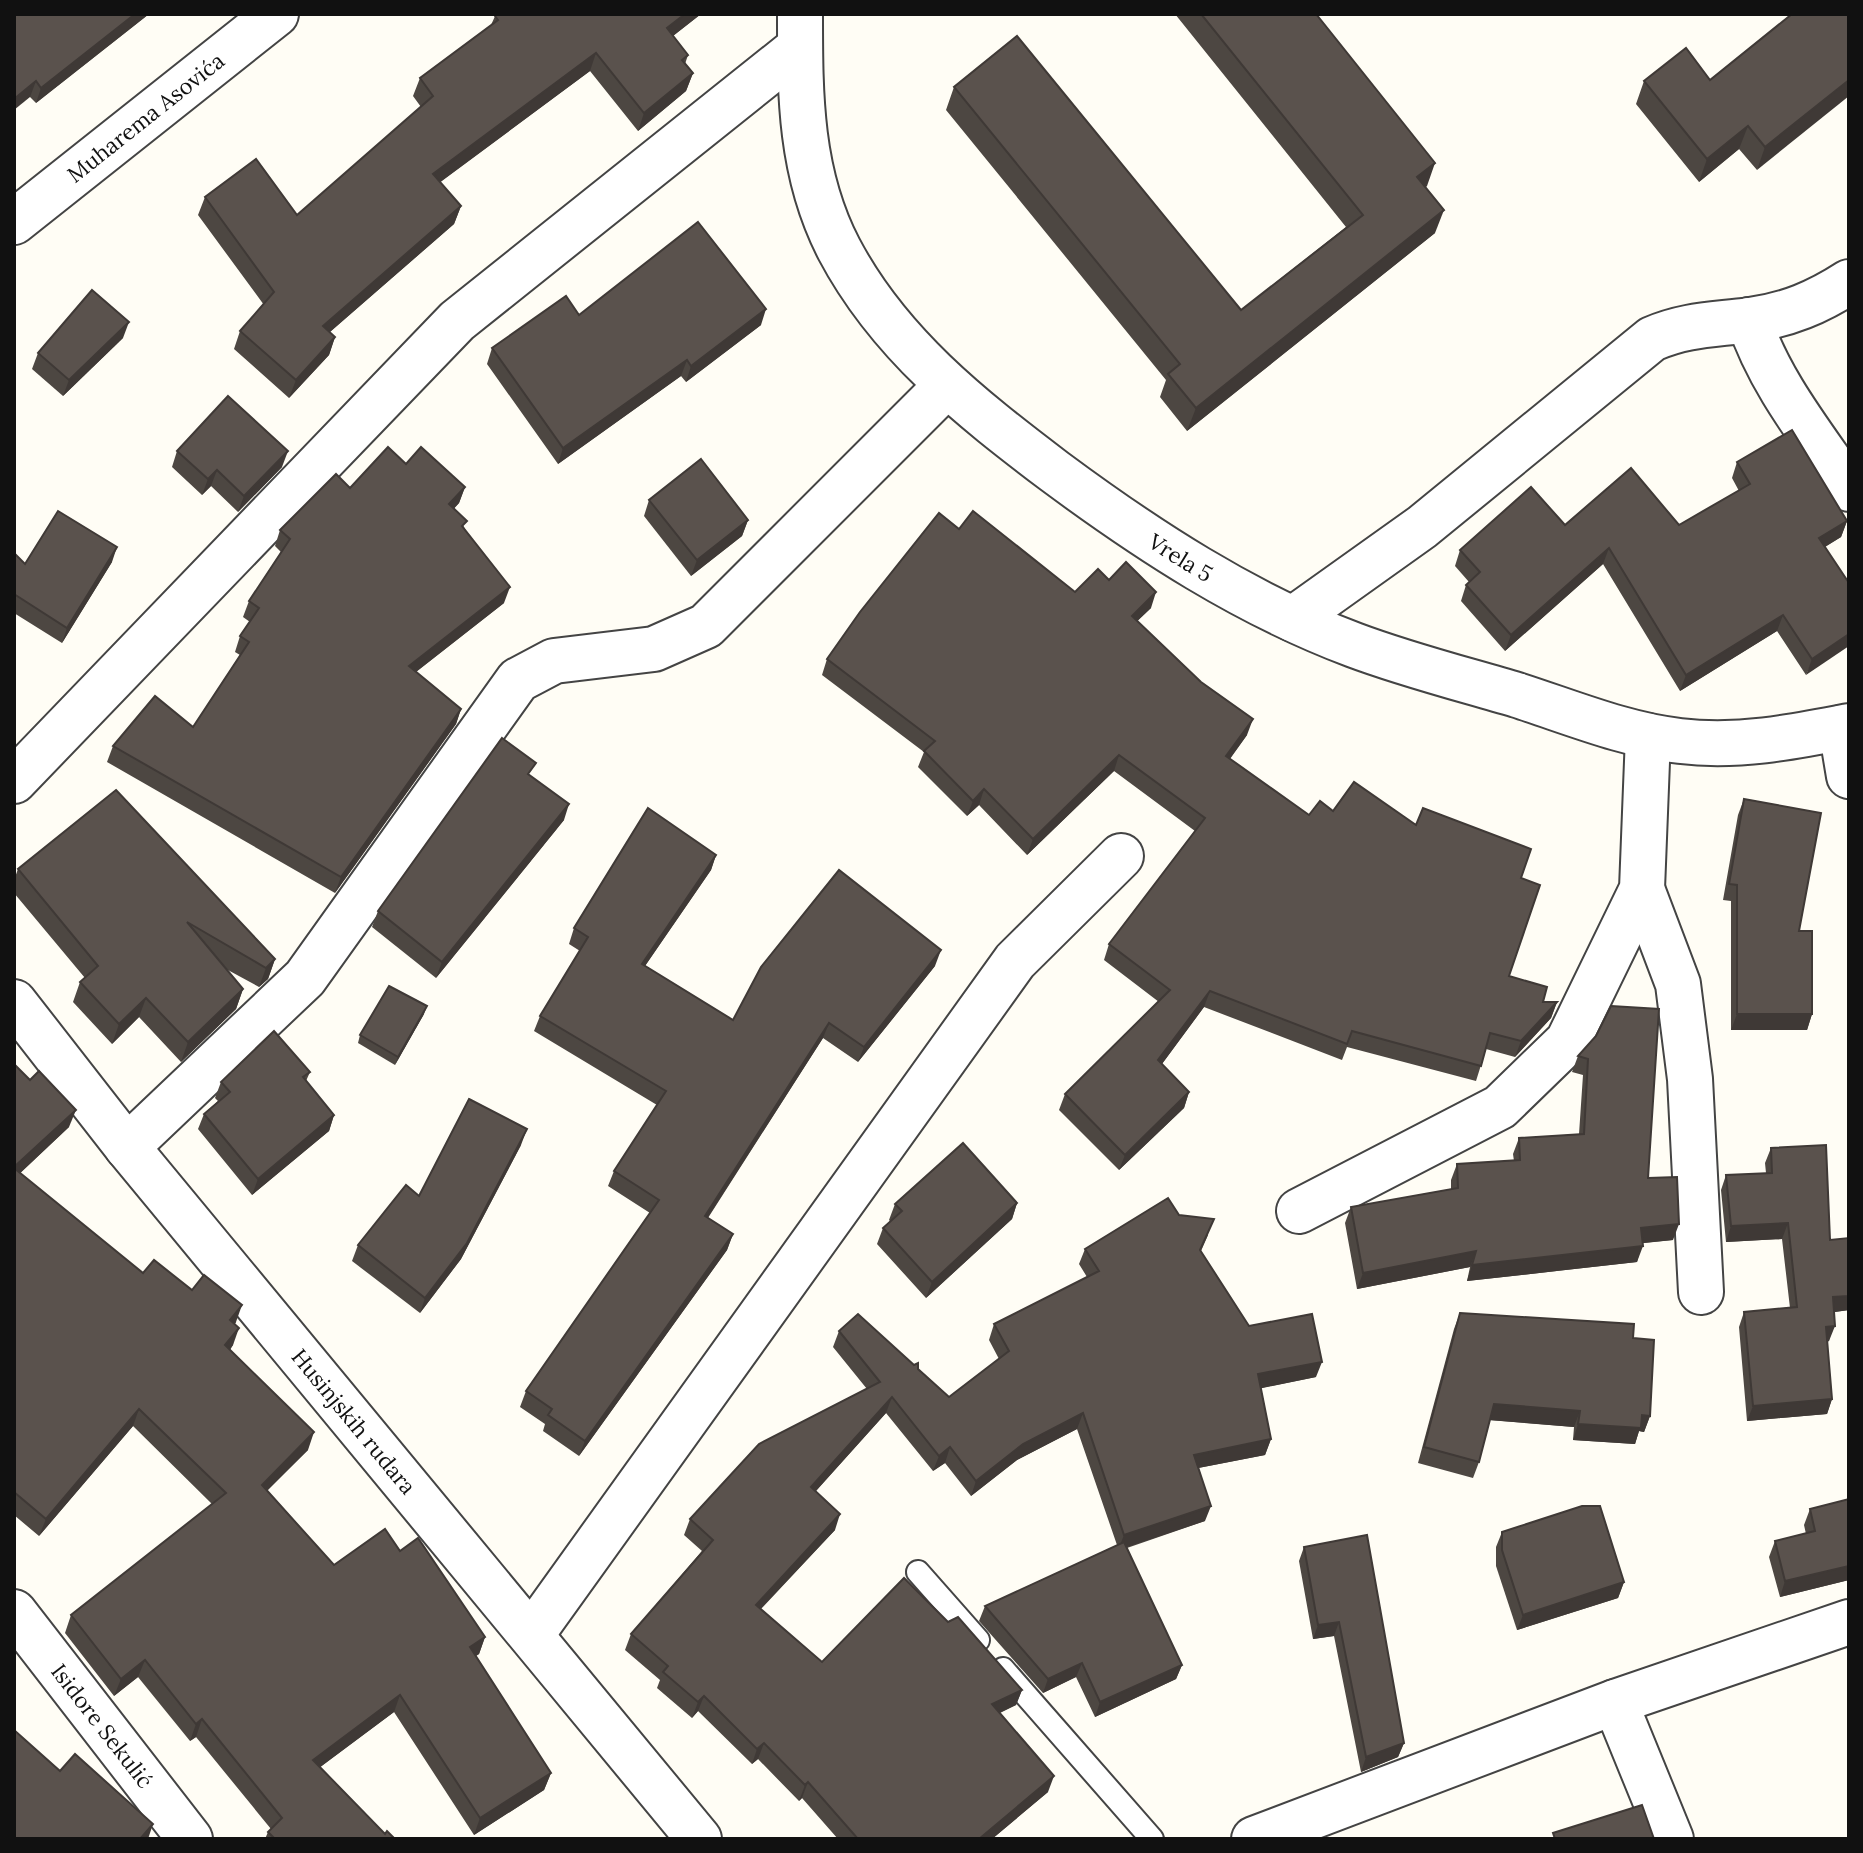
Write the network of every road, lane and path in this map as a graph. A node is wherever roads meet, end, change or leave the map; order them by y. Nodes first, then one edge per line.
1 (276, 14) edge
2 (800, 30) edge
3 (14, 222) edge
4 (1849, 282) edge
5 (1749, 320) junction
6 (946, 386) junction
7 (1849, 489) edge
8 (1293, 619) junction
9 (1845, 727) edge
10 (1648, 736) junction
11 (1849, 776) edge
12 (14, 781) edge
13 (1121, 856) dead end
14 (1642, 889) junction
15 (14, 1002) edge
16 (127, 1147) junction
17 (1299, 1211) dead end
18 (1701, 1292) dead end
19 (918, 1572) dead end
20 (14, 1612) edge
21 (1849, 1622) edge
22 (532, 1634) junction
23 (1615, 1702) junction
24 (190, 1839) edge
25 (699, 1839) edge
26 (1152, 1839) edge
27 (1254, 1839) edge
28 (1671, 1839) edge

1 - 3 street, Muharema Asovića
2 - 6 street, Vrela 5
2 - 12 street
4 - 5 street
5 - 7 street
5 - 8 street
6 - 8 street, Vrela 5
6 - 16 street
8 - 10 street, Vrela 5
9 - 10 street, Vrela 5
9 - 11 street
10 - 14 street
13 - 22 street
14 - 17 street
14 - 18 street
15 - 16 street, Husinjskih rudara
16 - 22 street, Husinjskih rudara
19 - 26 lane
20 - 24 street, Isidore Sekulić
21 - 23 street
22 - 25 street, Husinjskih rudara
23 - 27 street
23 - 28 street

